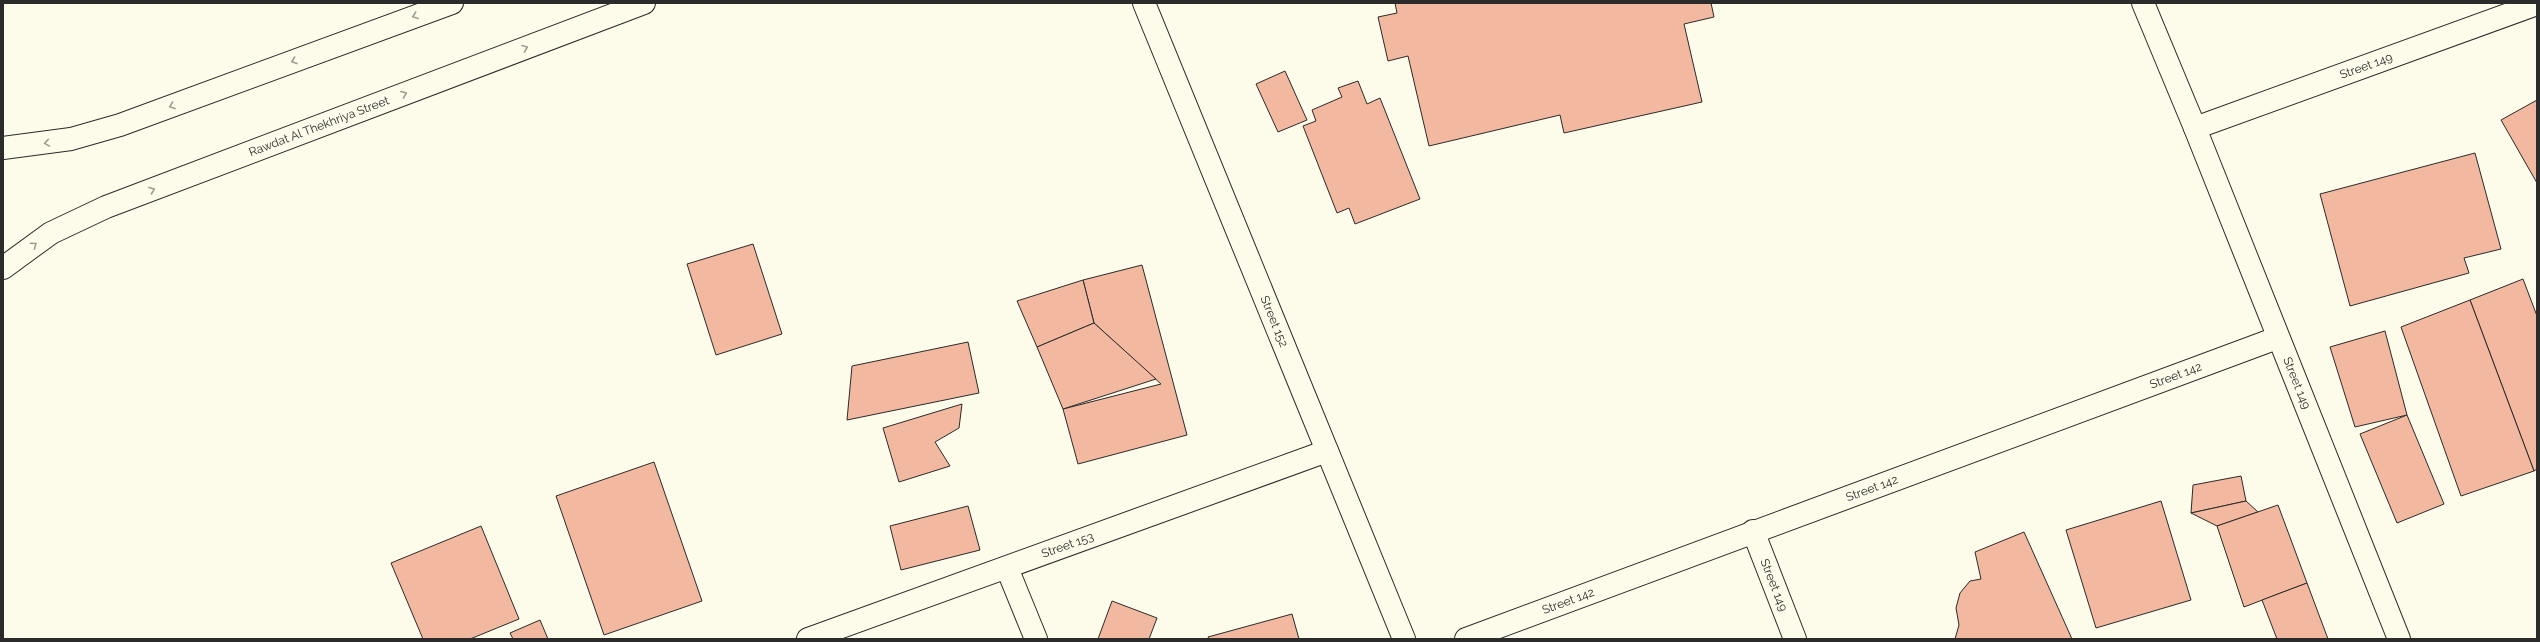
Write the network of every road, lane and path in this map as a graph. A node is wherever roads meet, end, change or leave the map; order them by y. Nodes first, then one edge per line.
1 (452, 3) edge
2 (644, 3) edge
3 (1144, 3) edge
4 (2143, 3) edge
5 (2537, 4) edge
6 (2195, 128) junction
7 (3, 148) edge
8 (3, 268) edge
9 (2278, 338) junction
10 (1327, 451) junction
11 (1753, 531) junction
12 (1007, 568) junction
13 (808, 639) edge
14 (1036, 639) edge
15 (1404, 639) edge
16 (1466, 639) edge
17 (1795, 639) edge
18 (2399, 639) edge

1 -> 7 street
8 -> 2 street, Rawdat Al Thekhriya Street
3 - 10 street, Street 152
4 - 6 street, Street 149
5 - 6 street, Street 149
6 - 9 street, Street 149
9 - 11 street, Street 142
9 - 18 street, Street 149
10 - 12 street, Street 153
10 - 15 street, Street 152
11 - 16 street, Street 142
11 - 17 street, Street 149
12 - 13 street, Street 153
12 - 14 street

